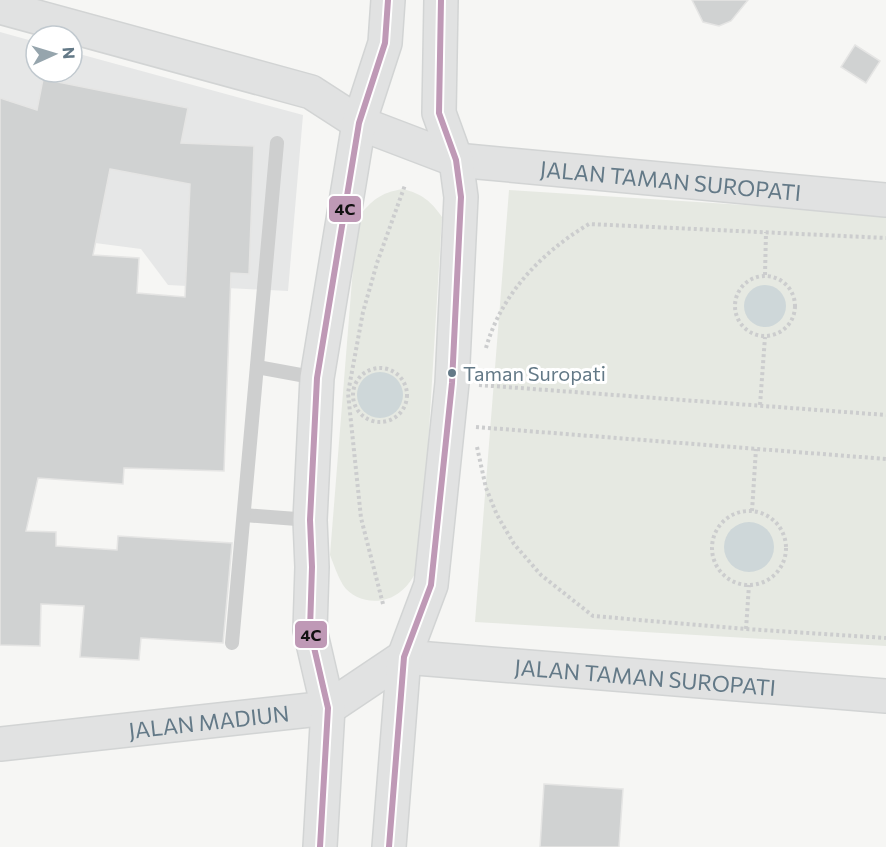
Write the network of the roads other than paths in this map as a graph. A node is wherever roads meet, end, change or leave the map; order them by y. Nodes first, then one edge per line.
1 (388, 0) edge
2 (441, 0) edge
3 (0, 7) edge
4 (359, 123) junction
5 (277, 143) dead end
6 (456, 160) junction
7 (886, 200) edge
8 (257, 367) junction
9 (317, 378) junction
10 (244, 515) junction
11 (310, 520) junction
12 (232, 643) dead end
13 (404, 657) junction
14 (886, 696) edge
15 (328, 708) junction
16 (0, 744) edge
17 (320, 847) edge
18 (389, 847) edge

1 - 4 street
2 - 6 street
3 - 4 street, JALAN TAMAN SUROPATI
4 - 6 street, JALAN TAMAN SUROPATI
4 - 9 street
5 - 8 lane
6 - 7 street, JALAN TAMAN SUROPATI
6 - 13 street
8 - 9 lane
8 - 10 lane
9 - 11 street
10 - 11 lane
10 - 12 lane
11 - 15 street
13 - 14 street, JALAN TAMAN SUROPATI
13 - 15 street, JALAN MADIUN
13 - 18 street
15 - 16 street, JALAN MADIUN
15 - 17 street

